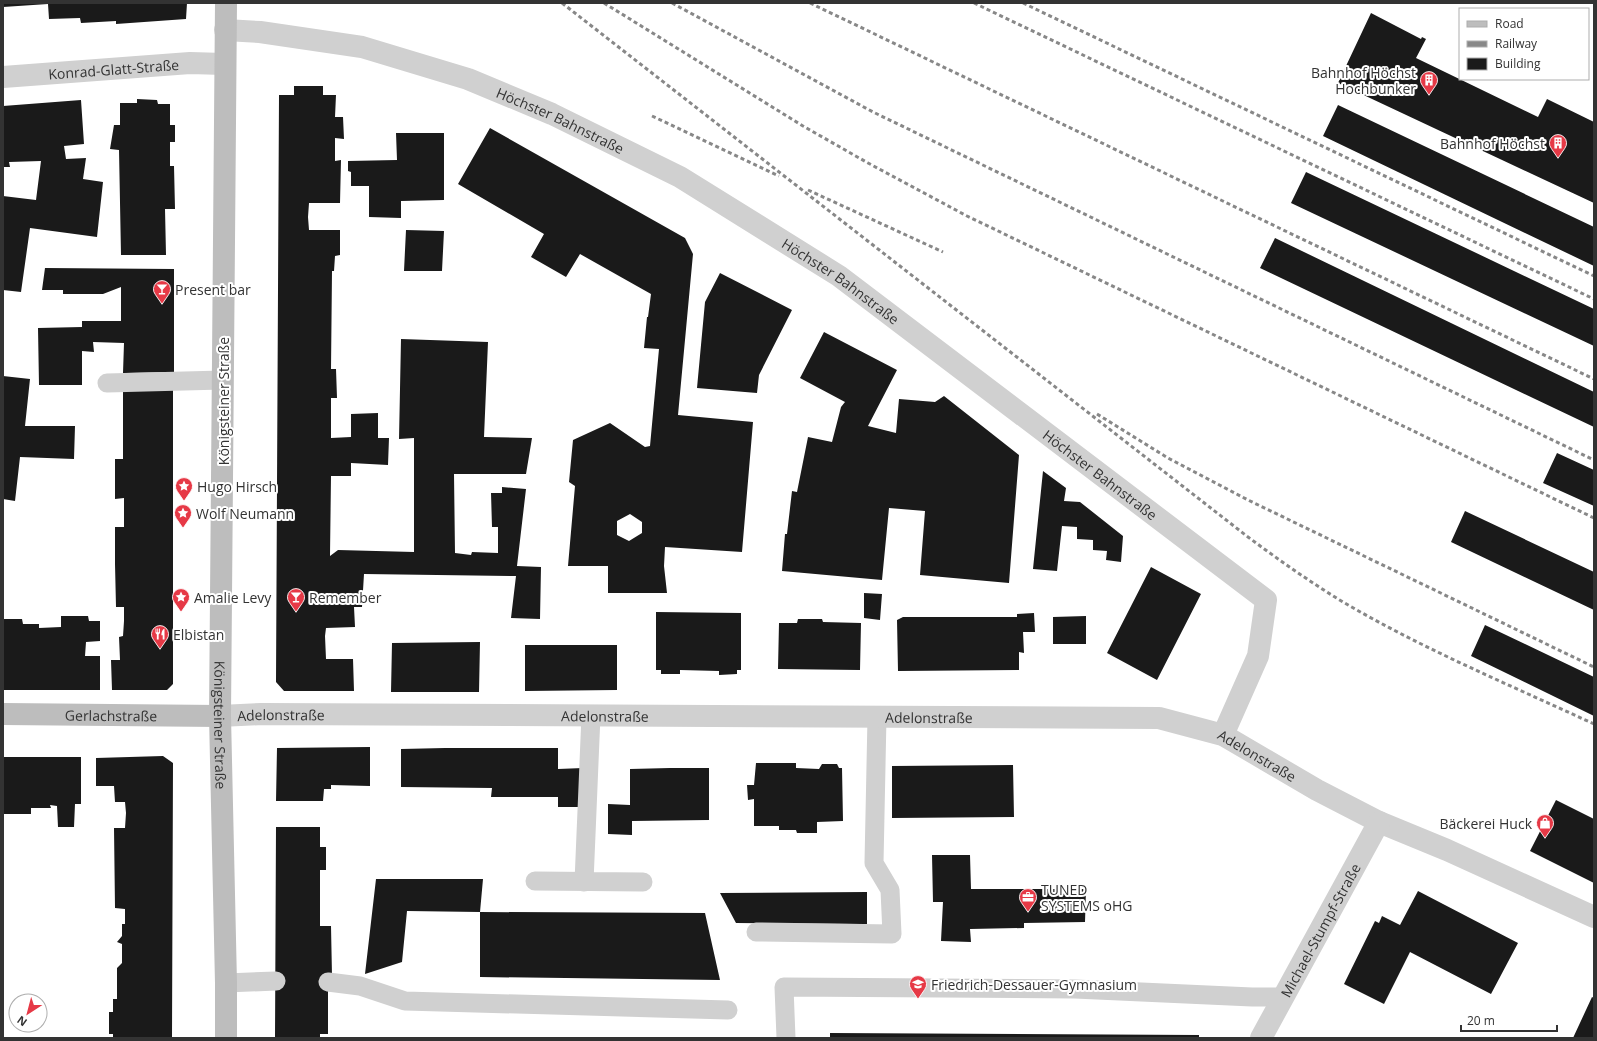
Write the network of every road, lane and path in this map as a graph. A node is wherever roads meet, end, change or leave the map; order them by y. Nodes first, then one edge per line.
1 (226, 3) edge
2 (225, 30) junction
3 (224, 64) junction
4 (3, 77) edge
5 (223, 380) junction
6 (107, 383) dead end
7 (3, 714) edge
8 (220, 716) junction
9 (591, 716) junction
10 (877, 717) junction
11 (1223, 734) junction
12 (1379, 822) junction
13 (535, 881) dead end
14 (584, 882) junction
15 (643, 882) dead end
16 (1594, 917) edge
17 (756, 932) dead end
18 (276, 981) dead end
19 (328, 982) dead end
20 (226, 983) junction
21 (1284, 997) junction
22 (728, 1010) dead end
23 (226, 1038) edge
24 (786, 1038) edge
25 (1261, 1038) edge

1 - 2 main road, Königsteiner Straße
2 - 3 main road, Königsteiner Straße
2 - 11 street, Höchster Bahnstraße
3 - 4 street, Konrad-Glatt-Straße
3 - 5 main road, Königsteiner Straße
5 - 6 lane
5 - 8 main road, Königsteiner Straße
7 - 8 main road, Gerlachstraße
8 - 9 street, Adelonstraße
8 - 20 main road, Königsteiner Straße
9 - 10 street, Adelonstraße
9 - 14 lane
10 - 11 street, Adelonstraße
10 - 17 lane
11 - 12 street, Adelonstraße
12 - 16 street, Adelonstraße
12 - 21 street, Michael-Stumpf-Straße
13 - 14 lane
14 - 15 lane
18 - 20 lane
19 - 22 lane
20 - 23 main road, Königsteiner Straße
21 - 24 lane
21 - 25 street, Michael-Stumpf-Straße

